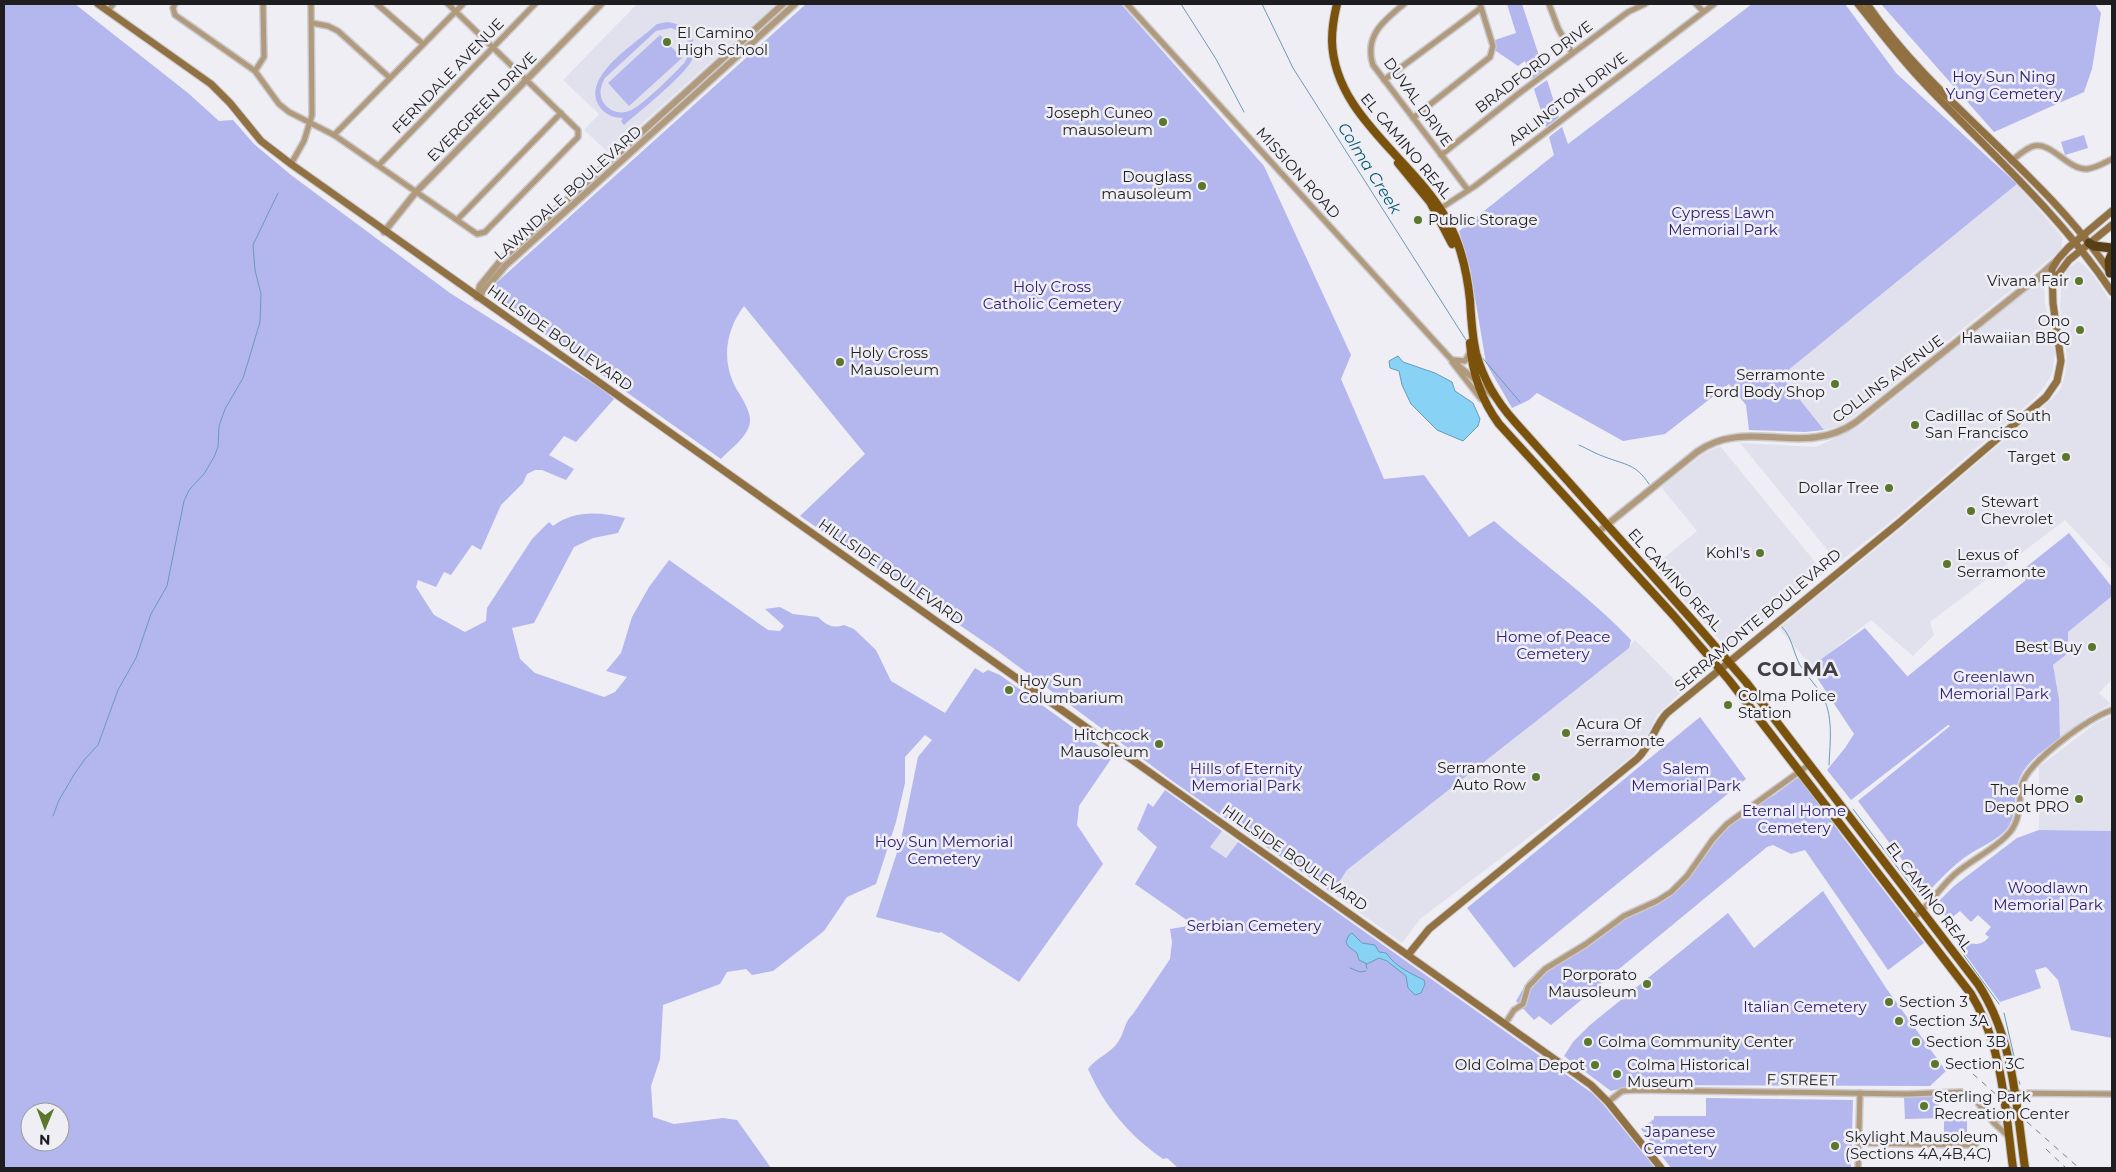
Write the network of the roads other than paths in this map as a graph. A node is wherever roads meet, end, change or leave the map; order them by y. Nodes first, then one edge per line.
1 (98, 4) edge
2 (113, 4) edge
3 (175, 4) edge
4 (256, 4) edge
5 (263, 4) edge
6 (311, 4) edge
7 (376, 4) edge
8 (448, 4) edge
9 (463, 4) edge
10 (535, 4) edge
11 (601, 4) edge
12 (783, 4) edge
13 (795, 4) edge
14 (1128, 4) edge
15 (1332, 4) edge
16 (1337, 4) edge
17 (1404, 4) edge
18 (1549, 4) edge
19 (1645, 4) edge
20 (1696, 4) edge
21 (1714, 4) edge
22 (1858, 4) edge
23 (1867, 4) edge
24 (1480, 6) edge
25 (108, 10) junction
26 (456, 10) junction
27 (1704, 11) junction
28 (312, 23) junction
29 (423, 44) junction
30 (493, 47) junction
31 (1572, 53) junction
32 (255, 71) junction
33 (390, 78) junction
34 (527, 80) junction
35 (1384, 80) junction
36 (561, 113) junction
37 (1413, 118) junction
38 (311, 123) junction
39 (334, 135) junction
40 (1441, 155) junction
41 (2112, 159) edge
42 (2012, 161) junction
43 (291, 164) junction
44 (379, 165) junction
45 (1468, 190) junction
46 (416, 192) junction
47 (1438, 210) junction
48 (2112, 211) edge
49 (457, 220) junction
50 (2112, 225) edge
51 (384, 232) junction
52 (2082, 235) junction
53 (2075, 242) junction
54 (2089, 244) junction
55 (2112, 248) edge
56 (2081, 250) junction
57 (2112, 254) edge
58 (2058, 259) junction
59 (2111, 274) edge
60 (2034, 280) junction
61 (2054, 280) junction
62 (2112, 292) edge
63 (476, 297) junction
64 (1470, 350) junction
65 (1450, 358) junction
66 (1478, 381) junction
67 (1500, 403) junction
68 (1493, 416) junction
69 (1607, 525) junction
70 (1598, 532) junction
71 (1729, 662) junction
72 (1720, 669) junction
73 (2112, 710) edge
74 (1810, 764) junction
75 (1801, 771) junction
76 (1922, 910) junction
77 (1913, 918) junction
78 (1408, 955) junction
79 (1505, 1024) junction
80 (1860, 1093) junction
81 (2003, 1093) junction
82 (2014, 1093) junction
83 (2112, 1094) edge
84 (1608, 1102) junction
85 (2005, 1111) junction
86 (1988, 1116) junction
87 (2009, 1138) junction
88 (1858, 1143) junction
89 (1976, 1144) dead end
90 (1661, 1168) edge
91 (1858, 1168) edge
92 (2013, 1168) edge
93 (2025, 1168) edge

1 - 25 main road, HILLSIDE BOULEVARD
2 - 25 street
3 - 32 street
4 - 5 street
5 - 32 street
6 - 28 street
7 - 29 street
8 - 26 street
9 - 26 street
10 - 30 street, FERNDALE AVENUE
11 - 34 street, EVERGREEN DRIVE
12 - 63 street, LAWNDALE BOULEVARD
13 - 63 street, LAWNDALE BOULEVARD
14 - 65 street, MISSION ROAD
15 - 47 main road, EL CAMINO REAL
16 - 47 main road, EL CAMINO REAL
17 - 35 street, DUVAL DRIVE
18 - 31 street
19 - 31 street, BRADFORD DRIVE
20 - 27 street
21 - 27 street, ARLINGTON DRIVE
22 - 53 main road
23 - 42 main road
24 - 35 street
24 - 37 street
25 - 43 main road, HILLSIDE BOULEVARD
26 - 29 street
26 - 30 street
27 - 45 street, ARLINGTON DRIVE
28 - 33 street
28 - 38 street
29 - 33 street
30 - 34 street
30 - 44 street, FERNDALE AVENUE
31 - 40 street, BRADFORD DRIVE
32 - 38 street
33 - 39 street
34 - 36 street
34 - 46 street, EVERGREEN DRIVE
35 - 37 street, DUVAL DRIVE
36 - 49 street
36 - 49 street
37 - 40 street, DUVAL DRIVE
38 - 39 street
38 - 43 street
39 - 44 street
40 - 45 street, DUVAL DRIVE
41 - 42 street
42 - 52 main road
43 - 51 main road, HILLSIDE BOULEVARD
44 - 46 street
45 - 47 street, ARLINGTON DRIVE
46 - 49 street
46 - 51 street, EVERGREEN DRIVE
47 - 64 main road, EL CAMINO REAL
47 - 67 main road, EL CAMINO REAL
48 - 52 main road
50 - 54 main road
51 - 63 main road, HILLSIDE BOULEVARD
52 - 53 main road
52 - 54 main road
53 - 56 main road
53 - 58 main road
54 - 55 highway
54 - 56 main road
54 - 59 main road
56 - 61 main road
56 - 62 main road
57 - 59 highway
58 - 60 street, COLLINS AVENUE
58 - 61 main road, SERRAMONTE BOULEVARD
60 - 61 street
60 - 69 street, COLLINS AVENUE
61 - 71 main road, SERRAMONTE BOULEVARD
63 - 78 main road, HILLSIDE BOULEVARD
64 - 65 street
64 - 66 main road, EL CAMINO REAL
65 - 66 street, MISSION ROAD
65 - 68 street, MISSION ROAD
66 - 67 street, MISSION ROAD
66 - 68 main road, EL CAMINO REAL
67 - 69 main road, EL CAMINO REAL
68 - 70 main road, EL CAMINO REAL
69 - 70 street, COLLINS AVENUE
69 - 71 main road, EL CAMINO REAL
70 - 72 main road, EL CAMINO REAL
71 - 72 main road, SERRAMONTE BOULEVARD
71 - 74 main road, EL CAMINO REAL
72 - 75 main road, EL CAMINO REAL
72 - 78 main road, SERRAMONTE BOULEVARD
73 - 76 street
74 - 75 street
74 - 76 main road, EL CAMINO REAL
75 - 77 main road, EL CAMINO REAL
75 - 79 street
76 - 77 street
76 - 82 main road, EL CAMINO REAL
77 - 81 main road, EL CAMINO REAL
78 - 79 main road, HILLSIDE BOULEVARD
79 - 84 main road, HILLSIDE BOULEVARD
80 - 84 street, F STREET
80 - 86 street, F STREET
80 - 88 street
81 - 82 street
81 - 85 main road, EL CAMINO REAL
82 - 83 street
82 - 93 main road, EL CAMINO REAL
84 - 90 main road, HILLSIDE BOULEVARD
85 - 86 street
85 - 87 main road, EL CAMINO REAL
86 - 87 street, F STREET
87 - 92 main road, EL CAMINO REAL
88 - 89 street
88 - 91 street

